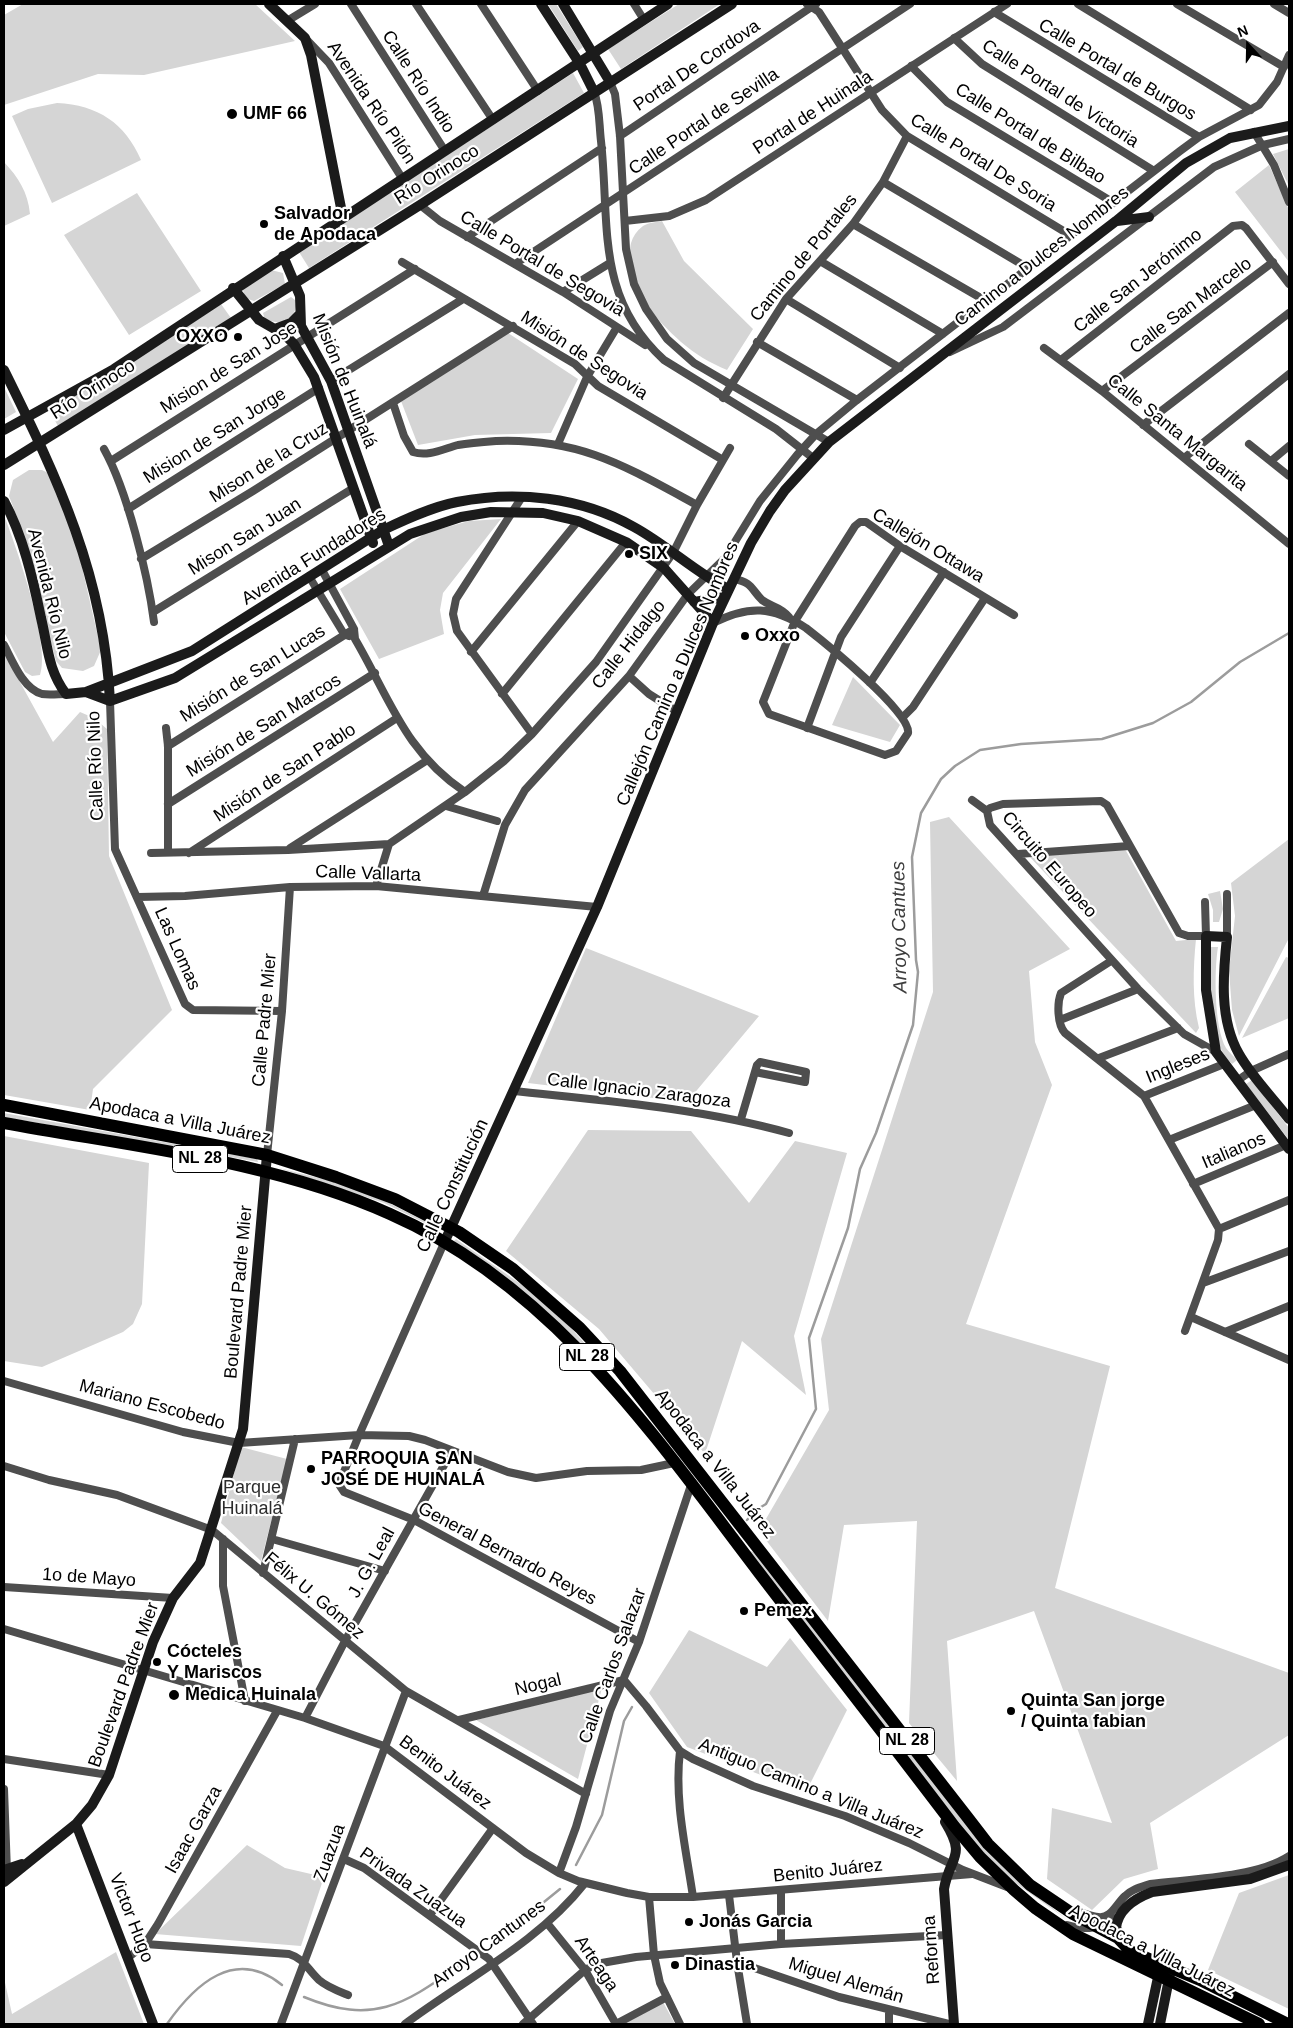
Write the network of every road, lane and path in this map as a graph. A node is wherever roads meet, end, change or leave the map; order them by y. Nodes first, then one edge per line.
1 (269, 4) edge
2 (316, 4) edge
3 (350, 4) edge
4 (416, 4) edge
5 (482, 4) edge
6 (541, 4) edge
7 (563, 4) edge
8 (634, 4) edge
9 (668, 4) edge
10 (732, 4) edge
11 (910, 4) edge
12 (1007, 4) edge
13 (1078, 4) edge
14 (1177, 4) edge
15 (1274, 4) edge
16 (814, 6) edge
17 (994, 12) junction
18 (1289, 13) edge
19 (644, 20) junction
20 (287, 21) junction
21 (305, 38) junction
22 (954, 38) junction
23 (841, 49) junction
24 (595, 54) junction
25 (1289, 55) edge
26 (580, 64) junction
27 (911, 66) junction
28 (1284, 67) junction
29 (610, 82) junction
30 (538, 91) junction
31 (594, 92) junction
32 (870, 93) junction
33 (1251, 110) junction
34 (492, 120) junction
35 (1289, 126) edge
36 (1254, 132) junction
37 (620, 136) junction
38 (907, 136) junction
39 (1200, 137) junction
40 (1289, 140) edge
41 (1263, 145) junction
42 (602, 148) junction
43 (445, 151) junction
44 (1154, 171) junction
45 (402, 178) junction
46 (883, 182) junction
47 (623, 194) junction
48 (1114, 202) junction
49 (1289, 202) edge
50 (606, 204) junction
51 (420, 205) junction
52 (1149, 217) junction
53 (343, 218) junction
54 (625, 221) junction
55 (1116, 221) junction
56 (853, 224) junction
57 (1070, 235) junction
58 (467, 237) junction
59 (284, 256) junction
60 (820, 261) junction
61 (402, 262) dead end
62 (610, 262) junction
63 (1273, 262) junction
64 (514, 264) junction
65 (1028, 268) junction
66 (415, 269) junction
67 (296, 283) junction
68 (1289, 284) edge
69 (233, 288) junction
70 (563, 292) junction
71 (463, 299) junction
72 (786, 299) junction
73 (986, 301) junction
74 (251, 311) junction
75 (1289, 314) edge
76 (300, 316) junction
77 (512, 326) junction
78 (617, 327) junction
79 (275, 329) junction
80 (943, 334) junction
81 (306, 336) junction
82 (757, 342) junction
83 (294, 344) junction
84 (674, 347) junction
85 (650, 348) junction
86 (1044, 348) dead end
87 (939, 357) junction
88 (664, 360) junction
89 (1061, 360) junction
90 (900, 368) junction
91 (4, 370) edge
92 (1289, 374) edge
93 (587, 377) junction
94 (331, 381) junction
95 (731, 385) junction
96 (319, 388) junction
97 (1102, 391) junction
98 (723, 398) junction
99 (857, 400) junction
100 (393, 403) junction
101 (27, 417) junction
102 (1143, 425) junction
103 (4, 430) edge
104 (349, 430) junction
105 (816, 434) junction
106 (335, 439) junction
107 (829, 442) junction
108 (40, 443) junction
109 (558, 444) junction
110 (1249, 444) dead end
111 (1289, 446) edge
112 (730, 448) dead end
113 (802, 448) junction
114 (104, 449) dead end
115 (813, 458) junction
116 (1184, 458) junction
117 (724, 460) junction
118 (111, 461) junction
119 (1271, 461) junction
120 (4, 466) edge
121 (1289, 476) edge
122 (352, 489) junction
123 (522, 497) junction
124 (4, 501) edge
125 (697, 505) junction
126 (128, 509) junction
127 (515, 511) junction
128 (578, 521) junction
129 (383, 530) junction
130 (370, 538) junction
131 (626, 542) junction
132 (1289, 544) edge
133 (389, 546) junction
134 (900, 546) junction
135 (377, 553) junction
136 (673, 553) junction
137 (141, 559) junction
138 (664, 568) junction
139 (322, 570) junction
140 (944, 572) junction
141 (707, 577) junction
142 (310, 578) junction
143 (734, 579) junction
144 (330, 584) junction
145 (318, 592) junction
146 (727, 593) junction
147 (691, 598) junction
148 (985, 598) junction
149 (762, 600) junction
150 (759, 609) junction
151 (153, 612) junction
152 (1014, 615) dead end
153 (792, 619) junction
154 (154, 622) dead end
155 (713, 623) junction
156 (354, 629) junction
157 (344, 634) junction
158 (355, 639) junction
159 (4, 645) edge
160 (471, 652) junction
161 (837, 652) junction
162 (375, 673) junction
163 (629, 676) junction
164 (109, 682) junction
165 (870, 683) junction
166 (86, 692) junction
167 (66, 694) junction
168 (502, 694) junction
169 (110, 701) junction
170 (676, 712) junction
171 (903, 717) junction
172 (397, 718) junction
173 (166, 728) dead end
174 (807, 728) junction
175 (532, 734) junction
176 (168, 746) junction
177 (426, 761) junction
178 (465, 792) junction
179 (972, 800) dead end
180 (168, 804) junction
181 (446, 806) junction
182 (986, 811) junction
183 (497, 821) dead end
184 (389, 844) junction
185 (1129, 846) junction
186 (288, 850) junction
187 (168, 852) junction
188 (151, 853) dead end
189 (189, 853) junction
190 (1018, 854) junction
191 (376, 886) junction
192 (290, 888) junction
193 (1227, 894) dead end
194 (483, 896) junction
195 (138, 897) junction
196 (1205, 902) dead end
197 (597, 907) junction
198 (1206, 936) junction
199 (1227, 937) junction
200 (1111, 960) junction
201 (1138, 989) junction
202 (282, 1011) junction
203 (1060, 1020) junction
204 (1178, 1028) junction
205 (1216, 1052) junction
206 (1289, 1054) edge
207 (1099, 1058) junction
208 (1224, 1064) junction
209 (1251, 1071) junction
210 (755, 1072) junction
211 (1237, 1081) junction
212 (514, 1092) junction
213 (1144, 1096) junction
214 (4, 1105) edge
215 (1256, 1105) junction
216 (741, 1119) junction
217 (1289, 1119) edge
218 (4, 1124) edge
219 (789, 1133) dead end
220 (1169, 1140) junction
221 (1288, 1147) edge
222 (267, 1155) junction
223 (265, 1171) junction
224 (1193, 1184) junction
225 (1289, 1200) edge
226 (451, 1228) junction
227 (1219, 1229) junction
228 (444, 1243) junction
229 (1289, 1251) edge
230 (1203, 1283) junction
231 (1289, 1306) edge
232 (1191, 1317) junction
233 (1185, 1331) dead end
234 (1225, 1332) junction
235 (1288, 1358) edge
236 (4, 1381) edge
237 (359, 1435) junction
238 (295, 1439) junction
239 (239, 1443) junction
240 (452, 1450) junction
241 (674, 1463) junction
242 (4, 1466) edge
243 (696, 1469) junction
244 (341, 1478) joint
245 (691, 1486) junction
246 (414, 1520) junction
247 (212, 1530) junction
248 (223, 1539) junction
249 (272, 1539) junction
250 (385, 1571) junction
251 (263, 1572) junction
252 (4, 1587) edge
253 (173, 1598) junction
254 (4, 1630) edge
255 (345, 1641) junction
256 (639, 1642) junction
257 (143, 1672) junction
258 (626, 1683) junction
259 (406, 1691) junction
260 (245, 1701) junction
261 (277, 1711) junction
262 (305, 1718) junction
263 (459, 1720) junction
264 (384, 1746) junction
265 (680, 1751) junction
266 (4, 1759) edge
267 (109, 1775) junction
268 (4, 1789) edge
269 (586, 1794) junction
270 (939, 1807) junction
271 (76, 1824) junction
272 (493, 1828) junction
273 (1289, 1856) edge
274 (344, 1859) junction
275 (1289, 1865) edge
276 (949, 1871) junction
277 (561, 1874) junction
278 (6, 1876) edge
279 (582, 1882) junction
280 (782, 1890) junction
281 (1014, 1890) junction
282 (729, 1895) junction
283 (649, 1897) junction
284 (693, 1897) junction
285 (1032, 1906) junction
286 (1062, 1908) junction
287 (430, 1915) junction
288 (1119, 1916) junction
289 (547, 1923) junction
290 (1095, 1927) junction
291 (947, 1935) junction
292 (145, 1944) junction
293 (781, 1944) junction
294 (735, 1949) junction
295 (1132, 1952) junction
296 (654, 1955) junction
297 (129, 1957) junction
298 (306, 1962) junction
299 (491, 1962) junction
300 (736, 1962) junction
301 (585, 1970) junction
302 (1165, 1972) junction
303 (348, 1995) dead end
304 (667, 1998) junction
305 (889, 2011) junction
306 (152, 2022) edge
307 (531, 2022) edge
308 (282, 2024) edge
309 (405, 2024) edge
310 (523, 2024) edge
311 (616, 2024) edge
312 (680, 2024) edge
313 (747, 2024) edge
314 (889, 2024) edge
315 (948, 2024) edge
316 (954, 2024) edge
317 (1148, 2024) edge
318 (1160, 2024) edge
319 (1259, 2024) edge
320 (1288, 2024) edge

1 - 20 street, Avenida Río Pilón
2 - 20 street
3 - 43 street, Calle Río Indio
4 - 34 street
5 - 30 street
6 - 26 street
7 - 24 street
8 - 19 street
9 - 19 street, Río Orinoco
10 - 29 street, Río Orinoco
11 - 23 street, Calle Portal de Sevilla
12 - 17 street, Portal de Huinala
13 - 33 street
14 - 28 street
15 - 18 street
16 - 23 street, Calle Portal De Soria
16 - 37 street, Portal De Cordova
17 - 22 street, Portal de Huinala
17 - 39 street, Calle Portal de Burgos
19 - 24 street, Río Orinoco
20 - 21 street, Avenida Río Pilón
21 - 45 street, Avenida Río Pilón
21 - 53 street
22 - 27 street, Portal de Huinala
22 - 44 street, Calle Portal de Victoria
23 - 32 street, Calle Portal De Soria
23 - 47 street, Calle Portal de Sevilla
24 - 26 street, Río Orinoco
24 - 29 street
25 - 28 street, Camino a Dulces Nombres
26 - 30 street, Río Orinoco
26 - 31 street
27 - 32 street, Portal de Huinala
27 - 48 street, Calle Portal de Bilbao
28 - 33 street, Camino a Dulces Nombres
29 - 31 street, Río Orinoco
29 - 37 street, Calle Portal de Segovia
30 - 34 street, Río Orinoco
31 - 42 street, Calle Portal de Segovia
31 - 51 street, Río Orinoco
32 - 38 street, Calle Portal De Soria
32 - 54 street, Portal de Huinala
33 - 39 street, Camino a Dulces Nombres
34 - 43 street, Río Orinoco
35 - 36 street, Camino a Dulces Nombres
36 - 41 street
36 - 55 street, Camino a Dulces Nombres
37 - 47 street, Calle Portal de Segovia
38 - 46 street, Camino de Portales
38 - 57 street, Calle Portal De Soria
39 - 44 street, Camino a Dulces Nombres
40 - 41 street
41 - 49 street
41 - 52 street
42 - 50 street, Calle Portal de Segovia
42 - 58 street
43 - 45 street, Río Orinoco
44 - 48 street, Camino a Dulces Nombres
45 - 53 street, Río Orinoco
46 - 56 street, Camino de Portales
46 - 65 street
47 - 50 street, Calle Portal de Sevilla
47 - 54 street, Calle Portal de Segovia
48 - 57 street, Camino a Dulces Nombres
50 - 62 street, Calle Portal de Segovia
50 - 64 street, Calle Portal de Sevilla
51 - 58 street, Calle Portal de Segovia
51 - 67 street, Río Orinoco
52 - 55 street
52 - 87 street
53 - 59 street, Río Orinoco
54 - 84 street, Calle Portal de Segovia
55 - 87 street, Camino a Dulces Nombres
56 - 60 street, Camino de Portales
56 - 73 street
57 - 65 street, Camino a Dulces Nombres
58 - 64 street, Calle Portal de Segovia
59 - 67 street, Misión de Huinalá
59 - 69 street, Río Orinoco
60 - 72 street, Camino de Portales
60 - 80 street
61 - 66 street, Misión de Segovia
62 - 70 street
62 - 85 street, Calle Portal de Segovia
63 - 68 street
63 - 89 street, Calle San Jerónimo
63 - 97 street, Calle San Marcelo
64 - 70 street, Calle Portal de Segovia
65 - 73 street, Camino a Dulces Nombres
66 - 71 street, Misión de Segovia
66 - 81 street, Mision de San Jose
67 - 74 street, Río Orinoco
67 - 76 street, Misión de Huinalá
69 - 74 street, Misión de Huinalá
69 - 101 street, Río Orinoco
70 - 78 street, Calle Portal de Segovia
71 - 77 street, Misión de Segovia
71 - 94 street
72 - 82 street, Camino de Portales
72 - 90 street
73 - 80 street, Camino a Dulces Nombres
74 - 79 street, Misión de Huinalá
74 - 108 street, Río Orinoco
75 - 102 street
76 - 79 street
76 - 81 street, Misión de Huinalá
77 - 93 street, Misión de Segovia
77 - 100 street, Mison de la Cruz
78 - 85 street, Calle Portal de Segovia
78 - 93 street
79 - 83 street, Misión de Huinalá
80 - 90 street, Camino a Dulces Nombres
81 - 83 street, Mision de San Jose
81 - 94 street, Misión de Huinalá
82 - 95 street, Camino de Portales
82 - 99 street
83 - 96 street, Misión de Huinalá
83 - 118 street, Mision de San Jose
84 - 88 street
84 - 95 street, Calle Portal de Segovia
85 - 88 street, Calle Portal de Segovia
86 - 89 street, Calle Santa Margarita
87 - 107 street, Camino a Dulces Nombres
88 - 98 street, Calle Portal de Segovia
89 - 97 street, Calle Santa Margarita
90 - 99 street, Camino a Dulces Nombres
91 - 101 street
92 - 116 street
93 - 109 street
93 - 117 street, Misión de Segovia
94 - 104 street, Misión de Huinalá
95 - 98 street, Camino de Portales
95 - 105 street, Calle Portal de Segovia
96 - 106 street, Misión de Huinalá
96 - 126 street, Mision de San Jorge
97 - 102 street, Calle Santa Margarita
98 - 113 street, Calle Portal de Segovia
99 - 105 street, Camino a Dulces Nombres
100 - 104 street, Mison de la Cruz
100 - 109 street
101 - 103 street, Río Orinoco
101 - 108 street
102 - 116 street, Calle Santa Margarita
104 - 106 street, Mison de la Cruz
104 - 129 street, Misión de Huinalá
105 - 107 street, Calle Portal de Segovia
105 - 113 street, Camino a Dulces Nombres
106 - 122 street, Misión de Huinalá
106 - 137 street, Mison de la Cruz
107 - 115 street, Callejón Camino a Dulces Nombres
108 - 120 street, Río Orinoco
108 - 164 street
109 - 125 street
110 - 119 street
111 - 119 street
112 - 117 street
113 - 115 street, Calle Portal de Segovia
113 - 141 street, Calle Hidalgo
114 - 118 street
115 - 143 street, Callejón Camino a Dulces Nombres
116 - 132 street, Calle Santa Margarita
117 - 125 street
118 - 126 street
119 - 121 street
122 - 130 street, Misión de Huinalá
122 - 151 street, Mison San Juan
123 - 127 street
123 - 129 street, Avenida Fundadores
123 - 136 street, Avenida Fundadores
124 - 167 street, Avenida Río Nilo
125 - 136 street
126 - 137 street
127 - 128 street, Avenida Fundadores
127 - 133 street, Avenida Fundadores
127 - 160 street
128 - 131 street, Avenida Fundadores
128 - 160 street
129 - 130 street, Avenida Fundadores
129 - 133 street, Misión de Huinalá
130 - 135 street, Misión de Huinalá
130 - 139 street, Avenida Fundadores
131 - 138 street, Avenida Fundadores
131 - 168 street
133 - 135 street, Avenida Fundadores
134 - 140 street, Callejón Ottawa
134 - 153 street, Callejón Ottawa
134 - 161 street
135 - 144 street, Avenida Fundadores
136 - 138 street
136 - 141 street, Avenida Fundadores
137 - 151 street
138 - 147 street, Avenida Fundadores
138 - 175 street
139 - 142 street, Avenida Fundadores
139 - 144 street
140 - 148 street, Callejón Ottawa
140 - 165 street
141 - 146 street, Avenida Fundadores
141 - 147 street, Calle Hidalgo
142 - 145 street
142 - 164 street, Avenida Fundadores
143 - 146 street, Callejón Camino a Dulces Nombres
143 - 149 street
144 - 145 street, Avenida Fundadores
144 - 156 street
145 - 157 street
145 - 169 street, Avenida Fundadores
146 - 147 street
146 - 155 street, Callejón Camino a Dulces Nombres
147 - 155 street, Avenida Fundadores
147 - 163 street, Calle Hidalgo
148 - 152 street, Callejón Ottawa
148 - 171 street
149 - 150 street
149 - 153 street
150 - 153 street
150 - 155 street
151 - 154 street
153 - 161 street
153 - 174 street, Callejón Ottawa
155 - 170 street, Callejón Camino a Dulces Nombres
156 - 157 street, Misión de San Lucas
156 - 158 street
157 - 158 street
157 - 176 street, Misión de San Lucas
158 - 162 street
159 - 167 street, Avenida Fundadores
160 - 168 street
161 - 165 street
161 - 174 street
162 - 172 street
162 - 180 street, Misión de San Marcos
163 - 170 street
163 - 194 street, Calle Hidalgo
164 - 166 street, Avenida Fundadores
164 - 169 street, Calle Río Nilo
165 - 171 street
166 - 167 street, Avenida Fundadores
166 - 169 street, Avenida Fundadores
168 - 175 street
169 - 195 street, Calle Río Nilo
170 - 197 street, Callejón Camino a Dulces Nombres
171 - 174 street, Callejón Ottawa
172 - 177 street
172 - 189 street, Misión de San Pablo
173 - 176 street
175 - 178 street
176 - 180 street
177 - 178 street
177 - 186 street
178 - 181 street
179 - 182 street
180 - 187 street
181 - 183 street
181 - 184 street
182 - 185 street, Circuito Europeo
182 - 190 street, Circuito Europeo
184 - 186 street
184 - 191 street
185 - 190 street
185 - 198 street, Circuito Europeo
186 - 189 street
187 - 188 street
187 - 189 street
190 - 200 street, Circuito Europeo
191 - 192 street, Calle Vallarta
191 - 194 street, Calle Vallarta
192 - 195 street, Calle Vallarta
192 - 202 street, Calle Padre Mier
193 - 199 street
194 - 197 street, Calle Vallarta
195 - 202 street, Las Lomas
196 - 198 street
197 - 212 street, Calle Constitución
198 - 199 street, Circuito Europeo
198 - 205 street
199 - 209 street
200 - 201 street, Circuito Europeo
200 - 203 street
201 - 203 street
201 - 204 street, Circuito Europeo
202 - 222 street, Calle Padre Mier
203 - 207 street
204 - 205 street, Circuito Europeo
204 - 207 street
205 - 208 street
206 - 209 street
207 - 213 street
208 - 211 street
208 - 213 street, Ingleses
209 - 211 street
209 - 217 street
210 - 210 street
210 - 216 street
211 - 215 street
212 - 216 street, Calle Ignacio Zaragoza
212 - 226 street, Calle Constitución
213 - 220 street
214 - 222 main road, Apodaca a Villa Juárez / NL 28
215 - 220 street
215 - 221 street
216 - 219 street, Calle Ignacio Zaragoza
218 - 223 main road, Apodaca a Villa Juárez / NL 28
220 - 224 street
221 - 224 street, Italianos
222 - 223 street, Boulevard Padre Mier
222 - 226 main road, Apodaca a Villa Juárez / NL 28
223 - 228 main road, Apodaca a Villa Juárez / NL 28
223 - 239 street, Boulevard Padre Mier
224 - 227 street
225 - 227 street
226 - 228 street, Calle Constitución
226 - 243 main road, Apodaca a Villa Juárez / NL 28
227 - 230 street
228 - 237 street, Calle Constitución
228 - 241 main road, Apodaca a Villa Juárez / NL 28
229 - 230 street
230 - 232 street
231 - 234 street
232 - 233 street
232 - 234 street
234 - 235 street
236 - 239 street, Mariano Escobedo
237 - 238 street, Mariano Escobedo
237 - 240 street, Mariano Escobedo
237 - 244 street, Calle Constitución
238 - 239 street, Mariano Escobedo
238 - 249 street
239 - 247 street, Boulevard Padre Mier
240 - 241 street, Mariano Escobedo
240 - 246 street, J. G. Leal
241 - 245 main road, Apodaca a Villa Juárez / NL 28
242 - 247 street, Félix U. Gómez
243 - 245 street, Calle Carlos Salazar
243 - 286 main road, Apodaca a Villa Juárez / NL 28
244 - 246 street, General Bernardo Reyes
245 - 256 street, Calle Carlos Salazar
245 - 270 main road, Apodaca a Villa Juárez / NL 28
246 - 250 street, J. G. Leal
246 - 256 street, General Bernardo Reyes
247 - 248 street, Félix U. Gómez
247 - 253 street, Boulevard Padre Mier
248 - 251 street, Félix U. Gómez
248 - 260 street
249 - 250 street
249 - 251 street
250 - 255 street, J. G. Leal
251 - 255 street, Félix U. Gómez
252 - 253 street, 1o de Mayo
253 - 257 street, Boulevard Padre Mier
254 - 257 street, Benito Juárez
255 - 259 street, Félix U. Gómez
255 - 262 street, J. G. Leal
256 - 258 street, Calle Carlos Salazar
257 - 260 street, Benito Juárez
257 - 267 street, Boulevard Padre Mier
258 - 263 street, Nogal
258 - 265 street, Antiguo Camino a Villa Juárez
258 - 269 street, Calle Carlos Salazar
259 - 263 street, Félix U. Gómez
259 - 264 street, Zuazua
260 - 261 street, Benito Juárez
261 - 262 street, Benito Juárez
261 - 292 street, Isaac Garza
262 - 264 street, Benito Juárez
263 - 269 street, Félix U. Gómez
264 - 272 street, Benito Juárez
264 - 274 street, Zuazua
265 - 276 street, Antiguo Camino a Villa Juárez
265 - 284 street
266 - 267 street
267 - 271 street, Boulevard Padre Mier
268 - 278 street
269 - 277 street, Calle Carlos Salazar
270 - 276 street, Reforma
270 - 281 main road, Apodaca a Villa Juárez / NL 28
271 - 278 street, Boulevard Padre Mier
271 - 297 street, Victor Hugo
272 - 277 street, Benito Juárez
272 - 287 street, Benito Juárez
273 - 286 street
274 - 287 street, Privada Zuazua
274 - 298 street, Zuazua
275 - 288 street
276 - 280 street, Benito Juárez
276 - 281 street, Antiguo Camino a Villa Juárez
276 - 291 street, Reforma
277 - 279 street, Benito Juárez
279 - 283 street, Benito Juárez
279 - 289 street, Arroyo Cantunes
280 - 282 street, Benito Juárez
280 - 293 street
281 - 285 main road, Apodaca a Villa Juárez / NL 28
282 - 284 street, Benito Juárez
282 - 294 street
283 - 284 street, Benito Juárez
283 - 296 street
285 - 290 street
285 - 302 main road, Apodaca a Villa Juárez / NL 28
286 - 290 main road, Apodaca a Villa Juárez / NL 28
287 - 299 street, Privada Zuazua
288 - 290 street
288 - 295 street
289 - 299 street, Arroyo Cantunes
289 - 301 street, Arteaga
290 - 295 main road, Apodaca a Villa Juárez / NL 28
291 - 293 street
291 - 316 street, Reforma
292 - 297 street, Isaac Garza
292 - 298 street
293 - 294 street
294 - 296 street
294 - 300 street
295 - 302 main road, Apodaca a Villa Juárez / NL 28
296 - 301 street
296 - 304 street
297 - 306 street, Victor Hugo
298 - 303 street
298 - 308 street, Zuazua
299 - 307 street
299 - 309 street, Arroyo Cantunes
300 - 305 street, Miguel Alemán
300 - 313 street
301 - 307 street
301 - 311 street, Arteaga
302 - 317 street
302 - 318 street
302 - 319 main road, Apodaca a Villa Juárez / NL 28
302 - 320 main road, Apodaca a Villa Juárez / NL 28
304 - 311 street
304 - 312 street
305 - 314 street
305 - 315 street, Miguel Alemán
307 - 310 street

